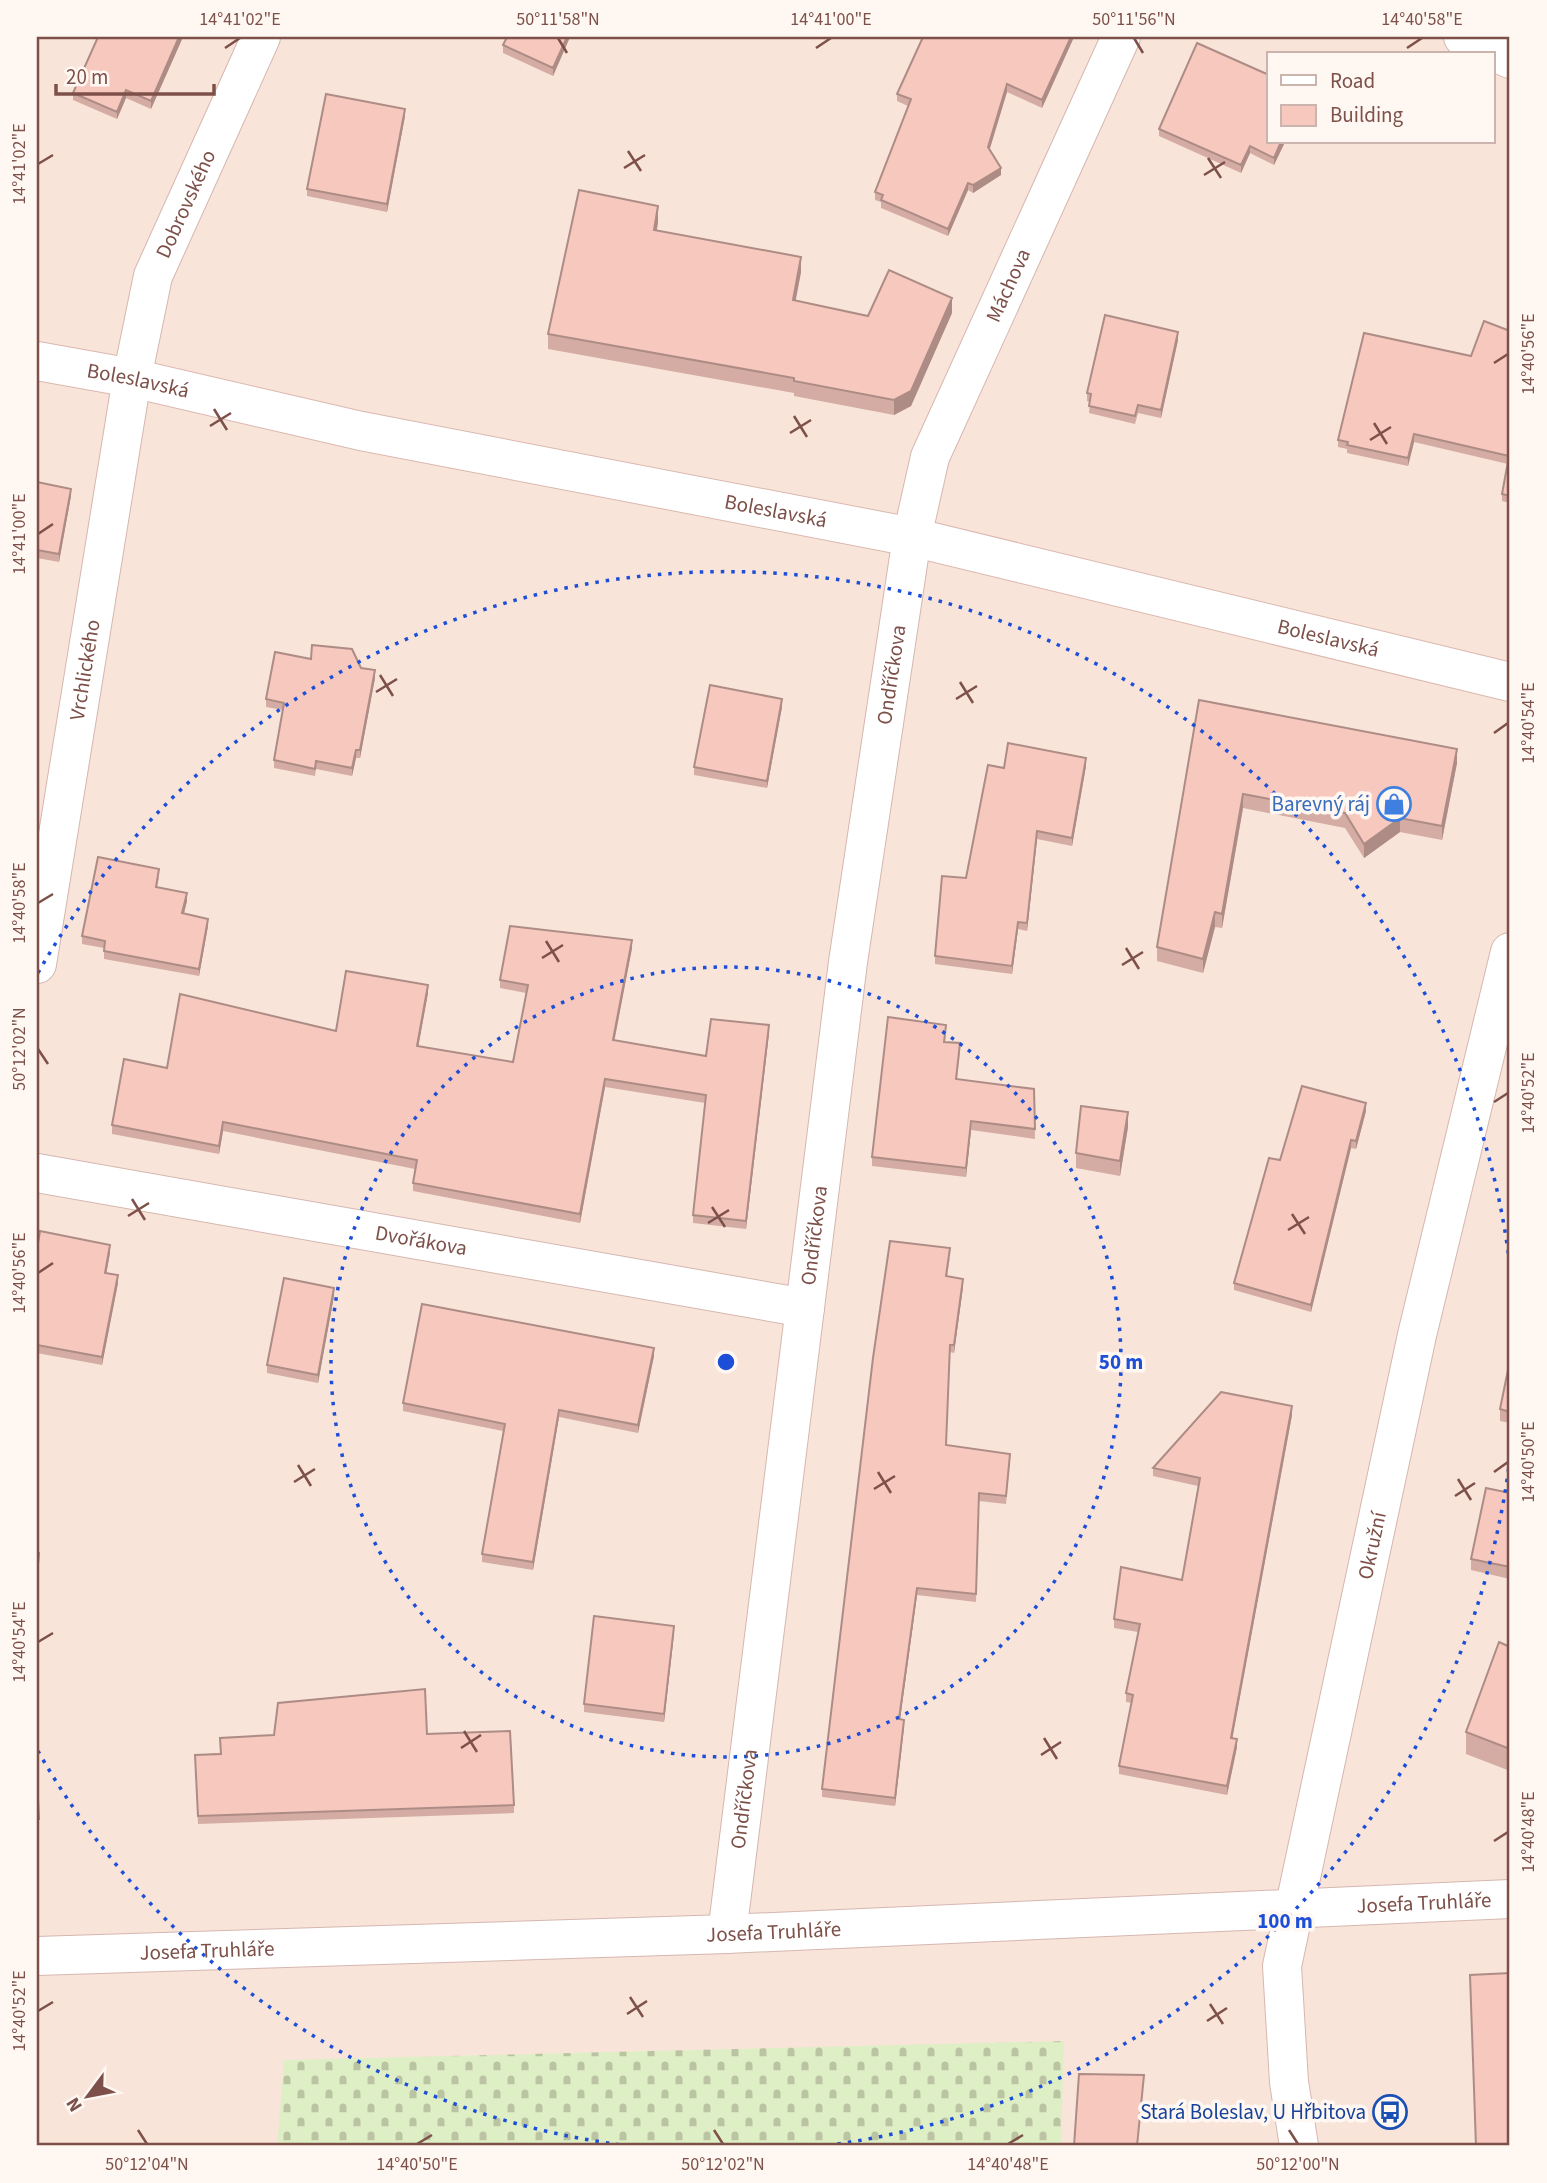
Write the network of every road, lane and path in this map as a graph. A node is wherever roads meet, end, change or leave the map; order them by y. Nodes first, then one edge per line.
1 (261, 37) edge
2 (1121, 37) edge
3 (1463, 37) edge
4 (1510, 59) edge
5 (37, 361) edge
6 (132, 377) junction
7 (912, 537) junction
8 (1510, 682) edge
9 (1510, 952) edge
10 (37, 964) edge
11 (37, 1173) edge
12 (805, 1308) junction
13 (1510, 1899) edge
14 (1294, 1908) junction
15 (727, 1934) junction
16 (37, 1956) edge
17 (1299, 2146) edge

1 - 6 street, Dobrovského
2 - 7 street, Máchova
3 - 4 street
5 - 6 street, Boleslavská
6 - 7 street, Boleslavská
6 - 10 street, Vrchlického
7 - 8 street, Boleslavská
7 - 12 street, Ondříčkova
9 - 14 street, Okružní
11 - 12 street, Dvořákova
12 - 15 street, Ondříčkova
13 - 14 street, Josefa Truhláře
14 - 15 street, Josefa Truhláře
14 - 17 street, Okružní
15 - 16 street, Josefa Truhláře

